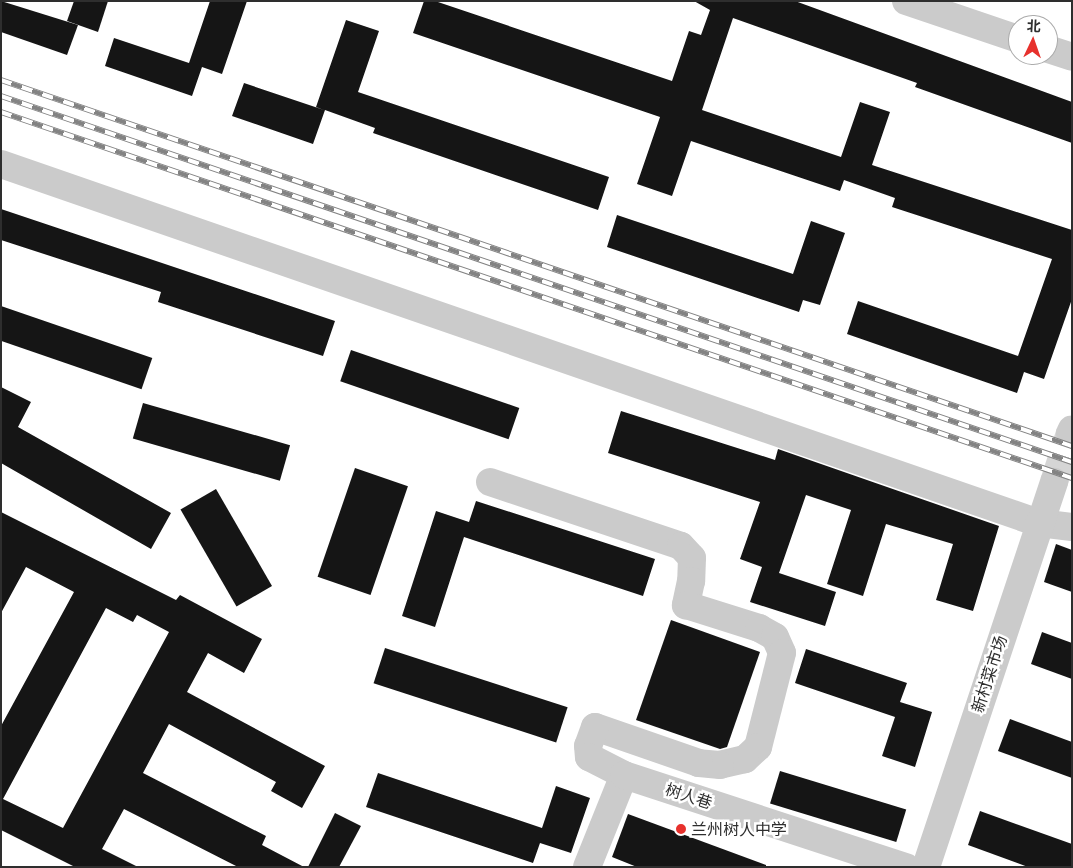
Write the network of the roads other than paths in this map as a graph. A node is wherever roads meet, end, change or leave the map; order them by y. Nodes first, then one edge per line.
1 (906, 1) edge
2 (1008, 36) edge
3 (1058, 53) edge
4 (1072, 58) edge
5 (1, 164) edge
6 (490, 482) dead end
7 (1054, 482) tunnel mouth
8 (1039, 523) junction
9 (1072, 527) edge
10 (624, 775) junction
11 (587, 867) edge
12 (906, 867) edge
13 (926, 867) edge

1 - 2 street
3 - 4 street
5 - 8 street
6 - 10 street, 树人巷
7 - 8 street, 新村菜市场
8 - 9 street
8 - 13 street, 新村菜市场
10 - 11 street
10 - 12 street, 树人巷

